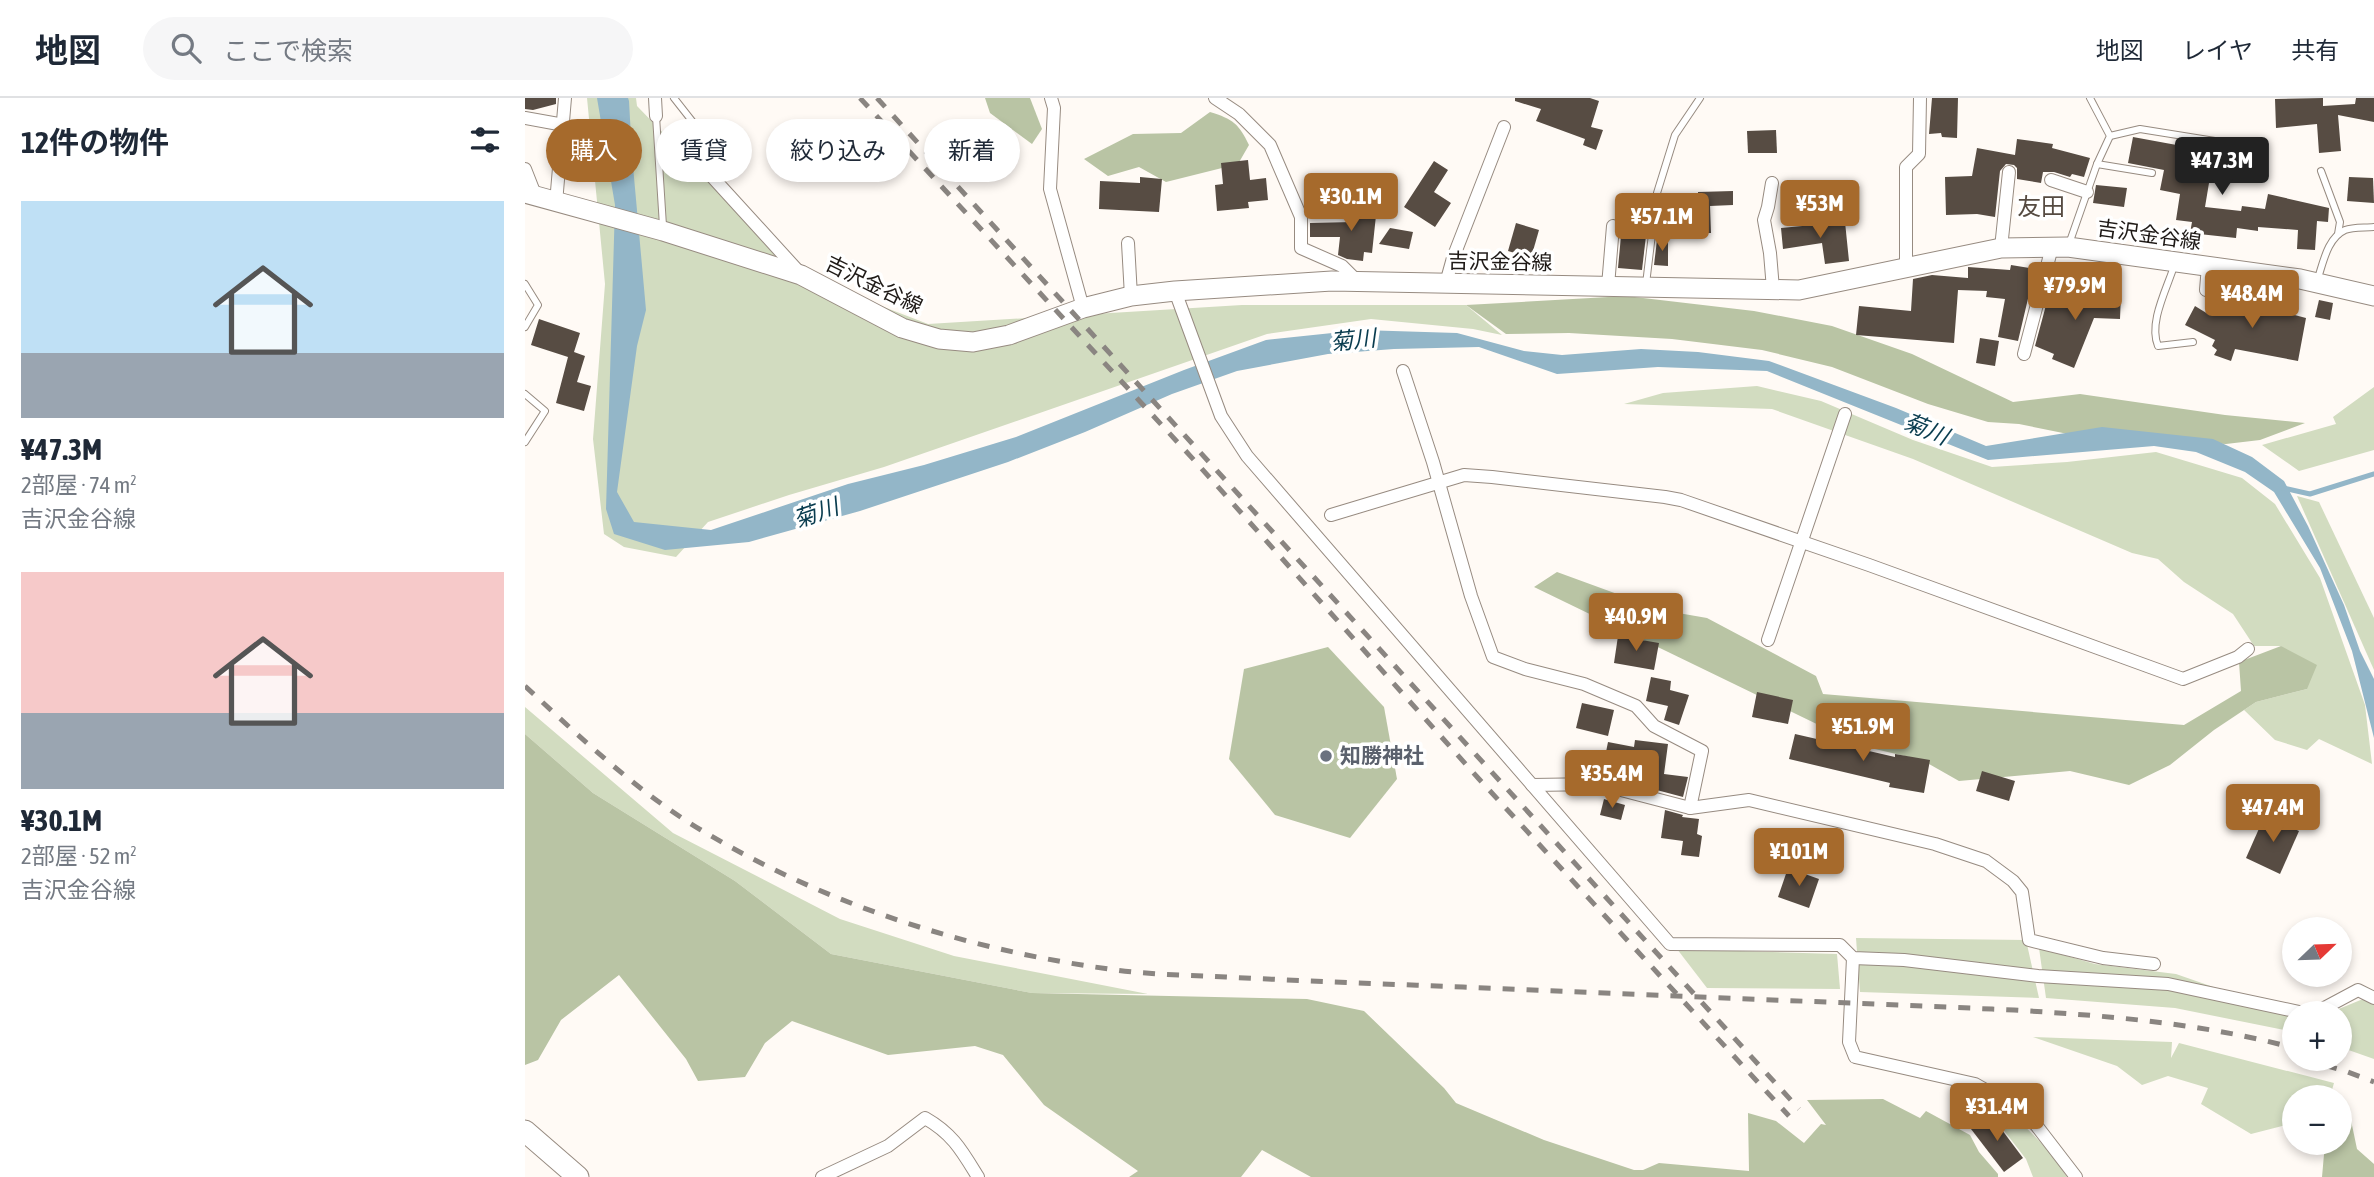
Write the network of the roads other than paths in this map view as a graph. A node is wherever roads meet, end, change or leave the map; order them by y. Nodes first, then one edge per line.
1 (565, 98) edge
2 (655, 98) edge
3 (674, 98) edge
4 (1051, 98) edge
5 (1215, 98) edge
6 (1700, 98) edge
7 (1920, 98) edge
8 (2090, 98) edge
9 (656, 117) joint
10 (525, 118) edge
11 (564, 119) edge
12 (690, 119) edge
13 (546, 122) edge
14 (1504, 127) dead end
15 (2110, 136) junction
16 (2221, 142) dead end
17 (2097, 164) junction
18 (525, 169) edge
19 (2321, 171) dead end
20 (2009, 172) dead end
21 (2152, 173) dead end
22 (2051, 180) dead end
23 (563, 182) edge
24 (717, 182) edge
25 (1772, 183) dead end
26 (2087, 192) junction
27 (530, 195) edge
28 (562, 204) junction
29 (1613, 226) dead end
30 (2374, 227) edge
31 (662, 231) junction
32 (2338, 234) junction
33 (1128, 243) dead end
34 (2060, 247) junction
35 (2001, 248) junction
36 (2176, 262) junction
37 (2208, 266) junction
38 (1906, 267) junction
39 (801, 275) junction
40 (1357, 282) junction
41 (2316, 283) junction
42 (525, 284) edge
43 (1446, 284) junction
44 (1608, 286) junction
45 (1646, 287) junction
46 (1773, 289) junction
47 (1175, 291) junction
48 (2239, 295) dead end
49 (1131, 296) junction
50 (2374, 296) edge
51 (1083, 308) junction
52 (525, 327) edge
53 (2193, 342) dead end
54 (2024, 354) dead end
55 (1403, 371) dead end
56 (525, 394) edge
57 (1845, 414) dead end
58 (525, 442) edge
59 (1439, 483) junction
60 (1331, 515) dead end
61 (1802, 543) junction
62 (1768, 640) dead end
63 (2248, 649) dead end
64 (1532, 785) junction
65 (1690, 808) junction
66 (1853, 958) junction
67 (2154, 964) dead end
68 (2374, 998) edge
69 (2337, 1001) edge
70 (2282, 1008) edge
71 (525, 1131) edge
72 (578, 1177) edge
73 (822, 1177) edge
74 (978, 1177) edge
75 (2076, 1177) edge

1 - 11 street
2 - 9 street
3 - 12 lane
4 - 51 street
5 - 40 street
6 - 45 lane
7 - 38 street
8 - 15 lane
9 - 31 lane
10 - 13 street
14 - 43 street
15 - 16 lane
15 - 17 lane
17 - 21 lane
17 - 26 lane
18 - 27 street
19 - 32 lane
20 - 35 street
22 - 26 street
23 - 28 street
24 - 39 street
25 - 46 street
26 - 34 lane
27 - 28 main road, 吉沢金谷線
28 - 31 main road, 吉沢金谷線
29 - 44 street
30 - 32 lane
31 - 39 main road, 吉沢金谷線
32 - 41 lane
33 - 49 street
34 - 35 main road, 吉沢金谷線
34 - 36 main road, 吉沢金谷線
34 - 54 street
35 - 38 main road, 吉沢金谷線
36 - 37 main road, 吉沢金谷線
36 - 53 lane
37 - 41 main road, 吉沢金谷線
37 - 48 street
38 - 46 main road, 吉沢金谷線
39 - 51 main road, 吉沢金谷線
40 - 43 main road, 吉沢金谷線
40 - 47 main road, 吉沢金谷線
41 - 50 main road, 吉沢金谷線
42 - 52 lane
43 - 44 main road, 吉沢金谷線
44 - 45 main road, 吉沢金谷線
45 - 46 main road, 吉沢金谷線
47 - 49 main road, 吉沢金谷線
47 - 64 street
49 - 51 main road, 吉沢金谷線
55 - 59 street
56 - 58 lane
57 - 61 street
59 - 60 street
59 - 61 street
59 - 65 street
61 - 62 street
61 - 63 street
64 - 65 street
64 - 66 street
65 - 67 street
66 - 70 street
66 - 75 street
68 - 69 street
71 - 72 main road
73 - 74 street

